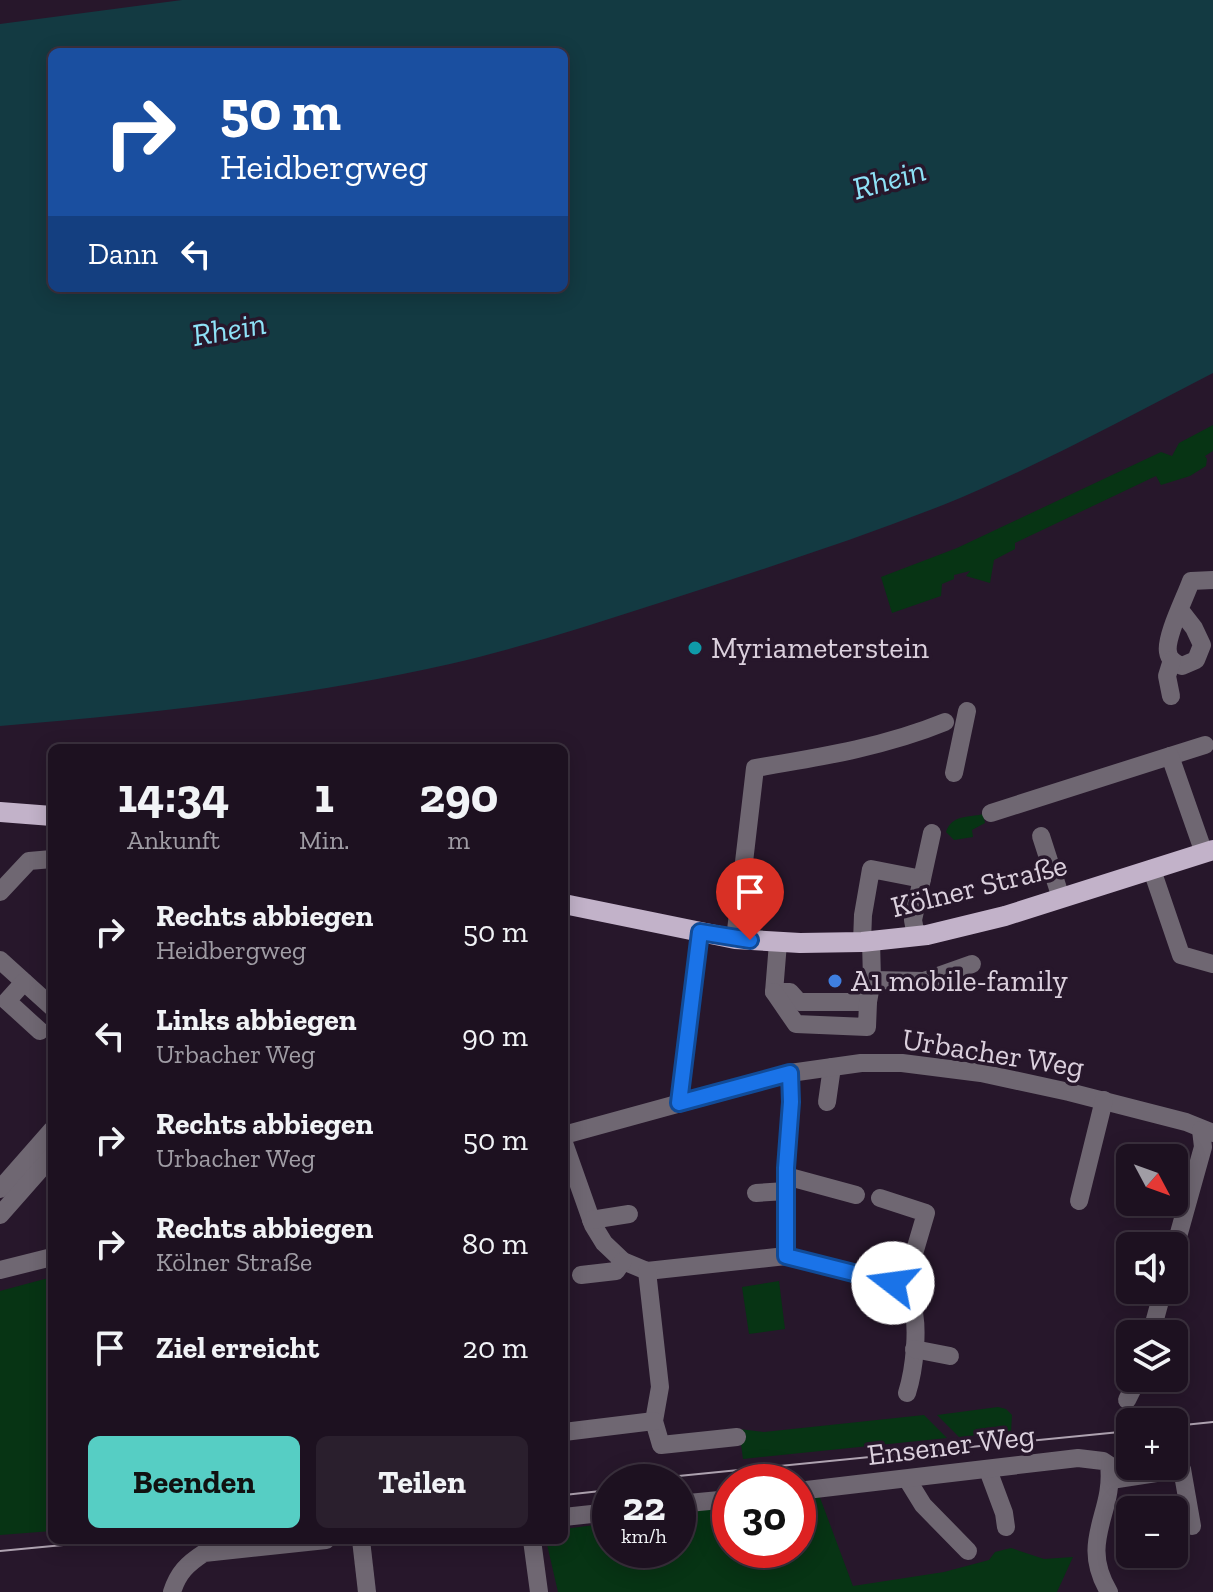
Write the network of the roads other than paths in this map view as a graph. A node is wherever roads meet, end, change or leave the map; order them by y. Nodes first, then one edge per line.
1 (1213, 580) edge
2 (1180, 610) junction
3 (1172, 660) junction
4 (1171, 696) dead end
5 (967, 711) dead end
6 (945, 722) dead end
7 (1205, 745) dead end
8 (1170, 756) junction
9 (954, 773) dead end
10 (0, 812) edge
11 (991, 813) dead end
12 (48, 816) edge
13 (932, 833) dead end
14 (1041, 836) dead end
15 (1208, 852) edge
16 (48, 859) edge
17 (1152, 870) junction
18 (922, 879) junction
19 (0, 892) edge
20 (1061, 898) junction
21 (568, 906) edge
22 (700, 932) junction
23 (916, 936) junction
24 (735, 939) junction
25 (866, 941) junction
26 (778, 943) junction
27 (0, 960) edge
28 (972, 964) dead end
29 (1213, 964) edge
30 (872, 980) junction
31 (24, 982) junction
32 (3, 998) edge
33 (48, 1003) edge
34 (40, 1031) dead end
35 (832, 1067) junction
36 (790, 1073) junction
37 (1104, 1100) junction
38 (827, 1102) dead end
39 (679, 1103) junction
40 (1207, 1132) edge
41 (568, 1134) edge
42 (48, 1135) edge
43 (48, 1161) edge
44 (568, 1171) edge
45 (786, 1184) junction
46 (0, 1189) edge
47 (756, 1193) dead end
48 (856, 1195) dead end
49 (880, 1198) dead end
50 (1079, 1201) dead end
51 (629, 1214) dead end
52 (0, 1215) edge
53 (591, 1220) junction
54 (1179, 1232) edge
55 (786, 1256) junction
56 (48, 1258) edge
57 (623, 1261) junction
58 (0, 1270) edge
59 (647, 1271) junction
60 (581, 1275) dead end
61 (903, 1291) junction
62 (914, 1349) junction
63 (950, 1356) dead end
64 (1131, 1392) edge
65 (907, 1393) dead end
66 (1127, 1400) dead end
67 (654, 1421) junction
68 (568, 1432) edge
69 (737, 1437) dead end
70 (988, 1470) junction
71 (1110, 1473) junction
72 (907, 1479) junction
73 (816, 1489) edge
74 (592, 1514) edge
75 (568, 1517) edge
76 (1192, 1526) dead end
77 (1006, 1527) dead end
78 (288, 1544) edge
79 (361, 1544) edge
80 (533, 1544) edge
81 (968, 1551) dead end
82 (172, 1592) edge
83 (367, 1592) edge
84 (539, 1592) edge
85 (1109, 1592) edge

1 - 2 street
2 - 3 street
2 - 3 street
3 - 4 street
5 - 9 street
6 - 24 street
7 - 8 street
8 - 11 street
8 - 15 street
10 - 12 main road
13 - 18 street
14 - 20 street
15 - 17 main road, Kölner Straße
16 - 19 street
17 - 20 main road, Kölner Straße
17 - 29 street
18 - 23 street
18 - 25 street
20 - 23 main road, Kölner Straße
21 - 22 main road, Kölner Straße
22 - 24 main road, Kölner Straße
22 - 39 street
23 - 25 main road, Kölner Straße
24 - 26 main road, Kölner Straße
25 - 26 main road, Kölner Straße
25 - 30 street
26 - 30 street
27 - 31 street
28 - 30 street
31 - 32 street
31 - 33 street
32 - 34 street
35 - 36 street, Urbacher Weg
35 - 37 street, Urbacher Weg
35 - 38 street
36 - 39 street, Urbacher Weg
36 - 45 street
37 - 40 street, Urbacher Weg
37 - 50 street
39 - 41 street, Urbacher Weg
40 - 54 street
42 - 46 street
43 - 52 street
44 - 53 street
45 - 47 street
45 - 48 street
45 - 55 street
49 - 61 street
51 - 53 street
53 - 57 street
55 - 59 street
55 - 61 street
56 - 58 street
57 - 59 street
57 - 60 street
59 - 67 street
61 - 62 street
62 - 63 street
62 - 65 street
64 - 66 street
67 - 68 street
67 - 69 street
70 - 71 street, Ensener Weg
70 - 72 street, Ensener Weg
70 - 77 street
71 - 76 street, Ensener Weg
71 - 85 street
72 - 73 street, Ensener Weg
72 - 81 street
74 - 75 street
78 - 82 street
79 - 83 street
80 - 84 street

